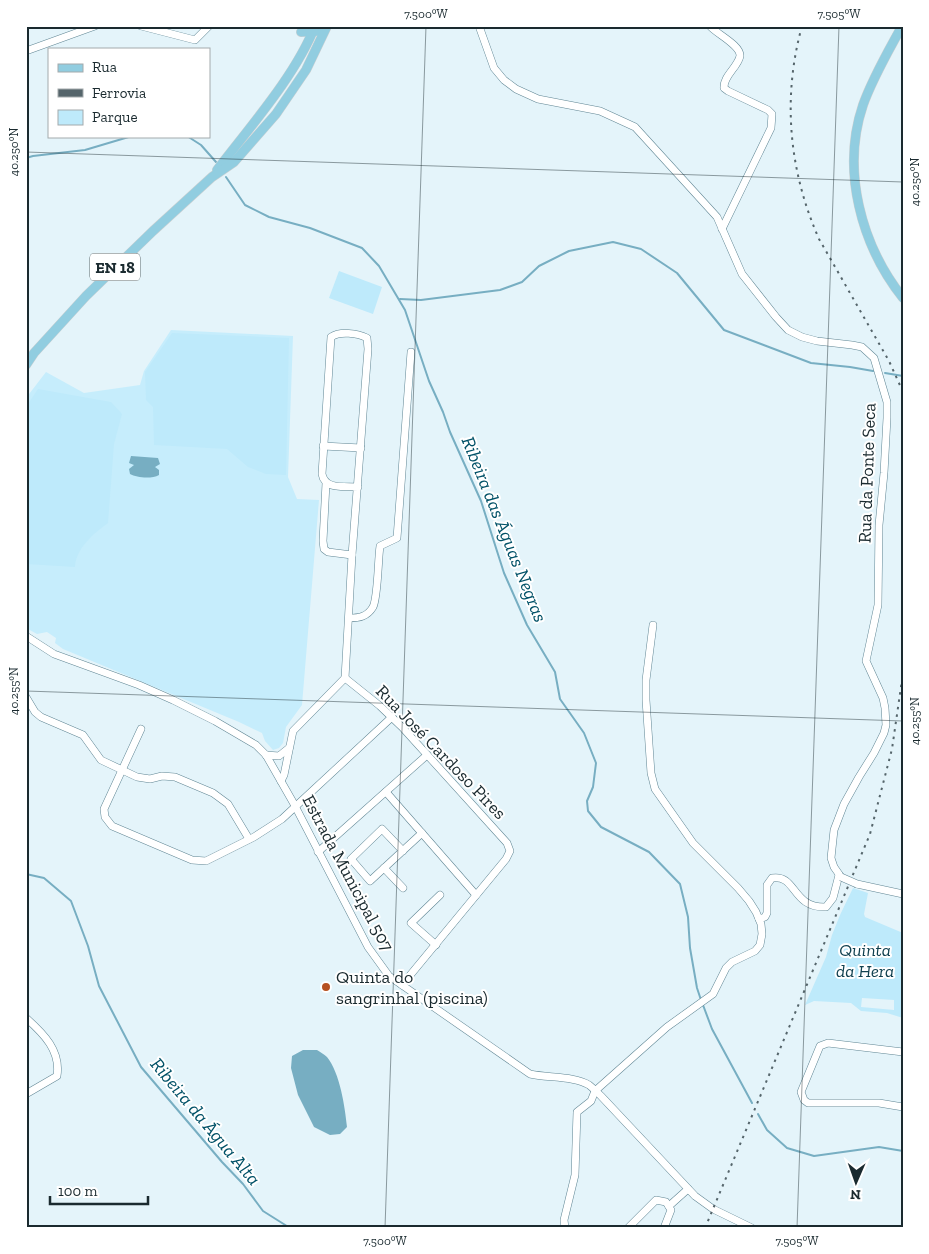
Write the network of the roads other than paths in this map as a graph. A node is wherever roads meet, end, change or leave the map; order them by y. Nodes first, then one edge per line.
1 (95, 26) edge
2 (141, 26) edge
3 (209, 26) edge
4 (479, 26) edge
5 (710, 26) edge
6 (902, 26) edge
7 (313, 28) edge
8 (326, 28) edge
9 (299, 29) edge
10 (304, 48) junction
11 (316, 49) junction
12 (26, 51) edge
13 (212, 177) junction
14 (722, 229) junction
15 (903, 298) edge
16 (411, 352) dead end
17 (26, 364) edge
18 (323, 446) junction
19 (361, 448) junction
20 (326, 483) junction
21 (358, 487) junction
22 (352, 555) junction
23 (349, 618) junction
24 (653, 625) dead end
25 (26, 636) edge
26 (345, 678) junction
27 (26, 698) edge
28 (392, 717) junction
29 (141, 729) dead end
30 (289, 748) junction
31 (266, 755) junction
32 (427, 756) junction
33 (122, 770) junction
34 (281, 781) junction
35 (386, 792) junction
36 (295, 806) junction
37 (422, 833) junction
38 (250, 839) junction
39 (403, 850) junction
40 (318, 852) junction
41 (384, 868) junction
42 (841, 876) junction
43 (403, 888) dead end
44 (903, 894) edge
45 (440, 895) dead end
46 (476, 895) junction
47 (759, 919) junction
48 (436, 945) junction
49 (402, 985) junction
50 (26, 1018) edge
51 (903, 1052) edge
52 (595, 1091) junction
53 (26, 1094) edge
54 (903, 1107) edge
55 (688, 1189) junction
56 (669, 1206) junction
57 (565, 1228) edge
58 (628, 1228) edge
59 (664, 1228) edge
60 (752, 1228) edge

1 - 12 street
2 - 3 street
4 - 14 street, Rua da Ponte Seca
5 - 14 street
6 - 15 main road
7 - 8 main road
7 - 9 main road
7 - 10 main road, EN 18
7 - 11 main road
8 - 11 main road, EN 18
9 - 10 main road
10 - 13 main road, EN 18
11 - 13 main road, EN 18
13 - 17 main road, EN 18
14 - 42 street, Rua da Ponte Seca
16 - 23 street
18 - 19 street
18 - 19 street
18 - 20 street
19 - 21 street
20 - 21 street
20 - 22 street
21 - 22 street
22 - 23 street
23 - 26 street
24 - 47 street
25 - 31 street, Estrada Municipal 507
26 - 28 street, Rua José Cardoso Pires
26 - 30 street
27 - 33 street
28 - 32 street, Rua José Cardoso Pires
28 - 36 street
29 - 33 street
30 - 31 street
30 - 34 street
31 - 34 street, Estrada Municipal 507
32 - 35 street
32 - 46 street, Rua José Cardoso Pires
33 - 38 street
33 - 38 street
34 - 36 street, Estrada Municipal 507
35 - 37 street
35 - 40 street
36 - 38 street
36 - 40 street, Estrada Municipal 507
37 - 39 street
37 - 46 street
39 - 41 street
39 - 41 street
40 - 49 street, Estrada Municipal 507
41 - 43 street
42 - 44 street, bridge
42 - 47 street
45 - 48 street
46 - 48 street
47 - 52 street
48 - 49 street
49 - 52 street, Estrada Municipal 507
50 - 53 street
51 - 54 street
52 - 55 street, Estrada Municipal 507
52 - 57 street
55 - 56 street
55 - 60 street, Estrada Municipal 507
56 - 58 street
56 - 59 street

